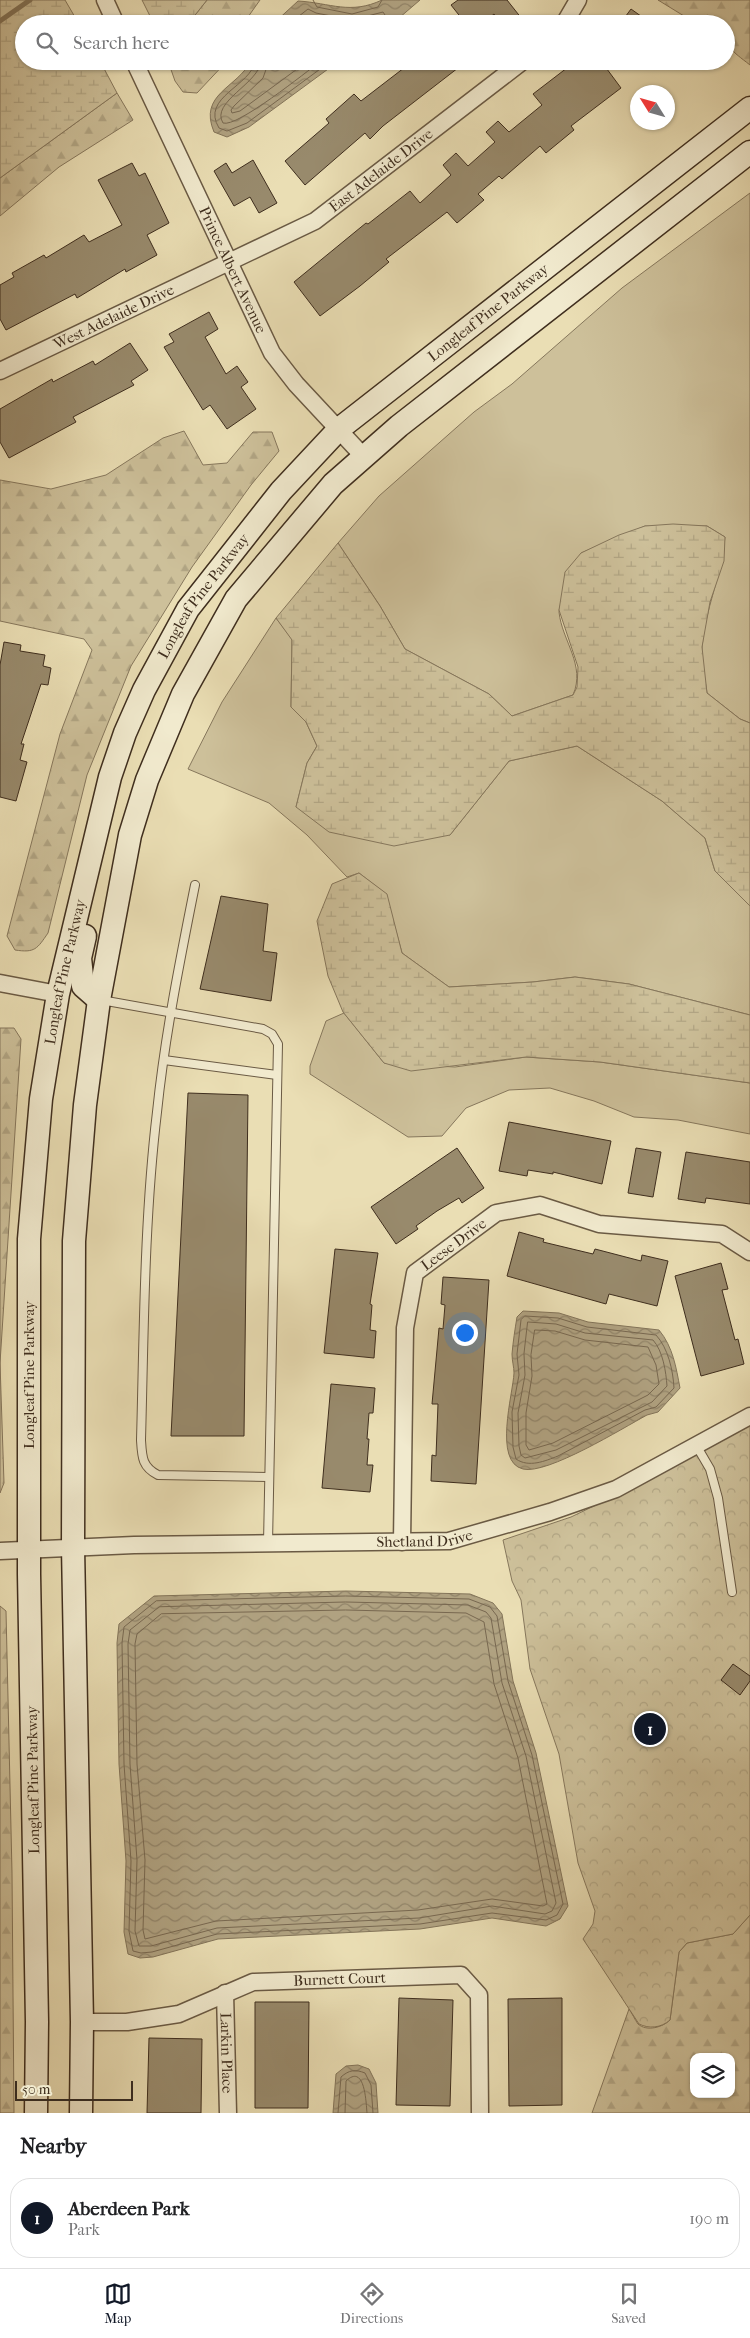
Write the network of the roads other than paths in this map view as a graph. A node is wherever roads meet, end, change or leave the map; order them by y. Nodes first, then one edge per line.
1 (105, 0) edge
2 (578, 0) edge
3 (112, 15) edge
4 (569, 15) edge
5 (138, 70) edge
6 (511, 70) edge
7 (750, 108) edge
8 (750, 152) edge
9 (229, 263) junction
10 (0, 372) edge
11 (339, 429) junction
12 (364, 457) junction
13 (110, 777) junction
14 (195, 884) dead end
15 (0, 983) edge
16 (58, 994) junction
17 (99, 1000) junction
18 (170, 1013) junction
19 (164, 1060) junction
20 (277, 1075) junction
21 (750, 1252) edge
22 (750, 1416) edge
23 (696, 1445) junction
24 (269, 1477) junction
25 (402, 1542) junction
26 (268, 1544) junction
27 (73, 1547) junction
28 (30, 1549) junction
29 (0, 1551) edge
30 (732, 1592) dead end
31 (225, 1993) junction
32 (82, 2022) junction
33 (36, 2113) edge
34 (81, 2113) edge
35 (228, 2113) edge
36 (480, 2113) edge

1 - 3 street
2 - 4 street
5 - 9 street, Prince Albert Avenue
6 - 9 street, East Adelaide Drive
7 - 11 main road, Longleaf Pine Parkway
8 - 12 main road, Longleaf Pine Parkway
9 - 10 street, West Adelaide Drive
9 - 11 street, Prince Albert Avenue
11 - 12 street, Prince Albert Avenue
11 - 13 main road, Longleaf Pine Parkway
12 - 17 main road, Longleaf Pine Parkway
13 - 16 main road, Longleaf Pine Parkway
13 - 17 main road
14 - 18 lane
15 - 16 street
16 - 28 main road, Longleaf Pine Parkway
17 - 18 lane
17 - 27 main road, Longleaf Pine Parkway
18 - 19 lane
18 - 20 lane
19 - 20 lane
19 - 24 lane
20 - 24 lane
21 - 25 street, Leese Drive
22 - 23 street, Shetland Drive
23 - 25 street, Shetland Drive
23 - 30 lane
24 - 26 lane
25 - 26 street, Shetland Drive
26 - 27 street, Shetland Drive
27 - 28 street, Shetland Drive
27 - 32 main road, Longleaf Pine Parkway
28 - 29 street, Shetland Drive
28 - 33 main road, Longleaf Pine Parkway
31 - 32 street, Burnett Court
31 - 35 street, Larkin Place
31 - 36 street, Burnett Court
32 - 34 main road, Longleaf Pine Parkway

